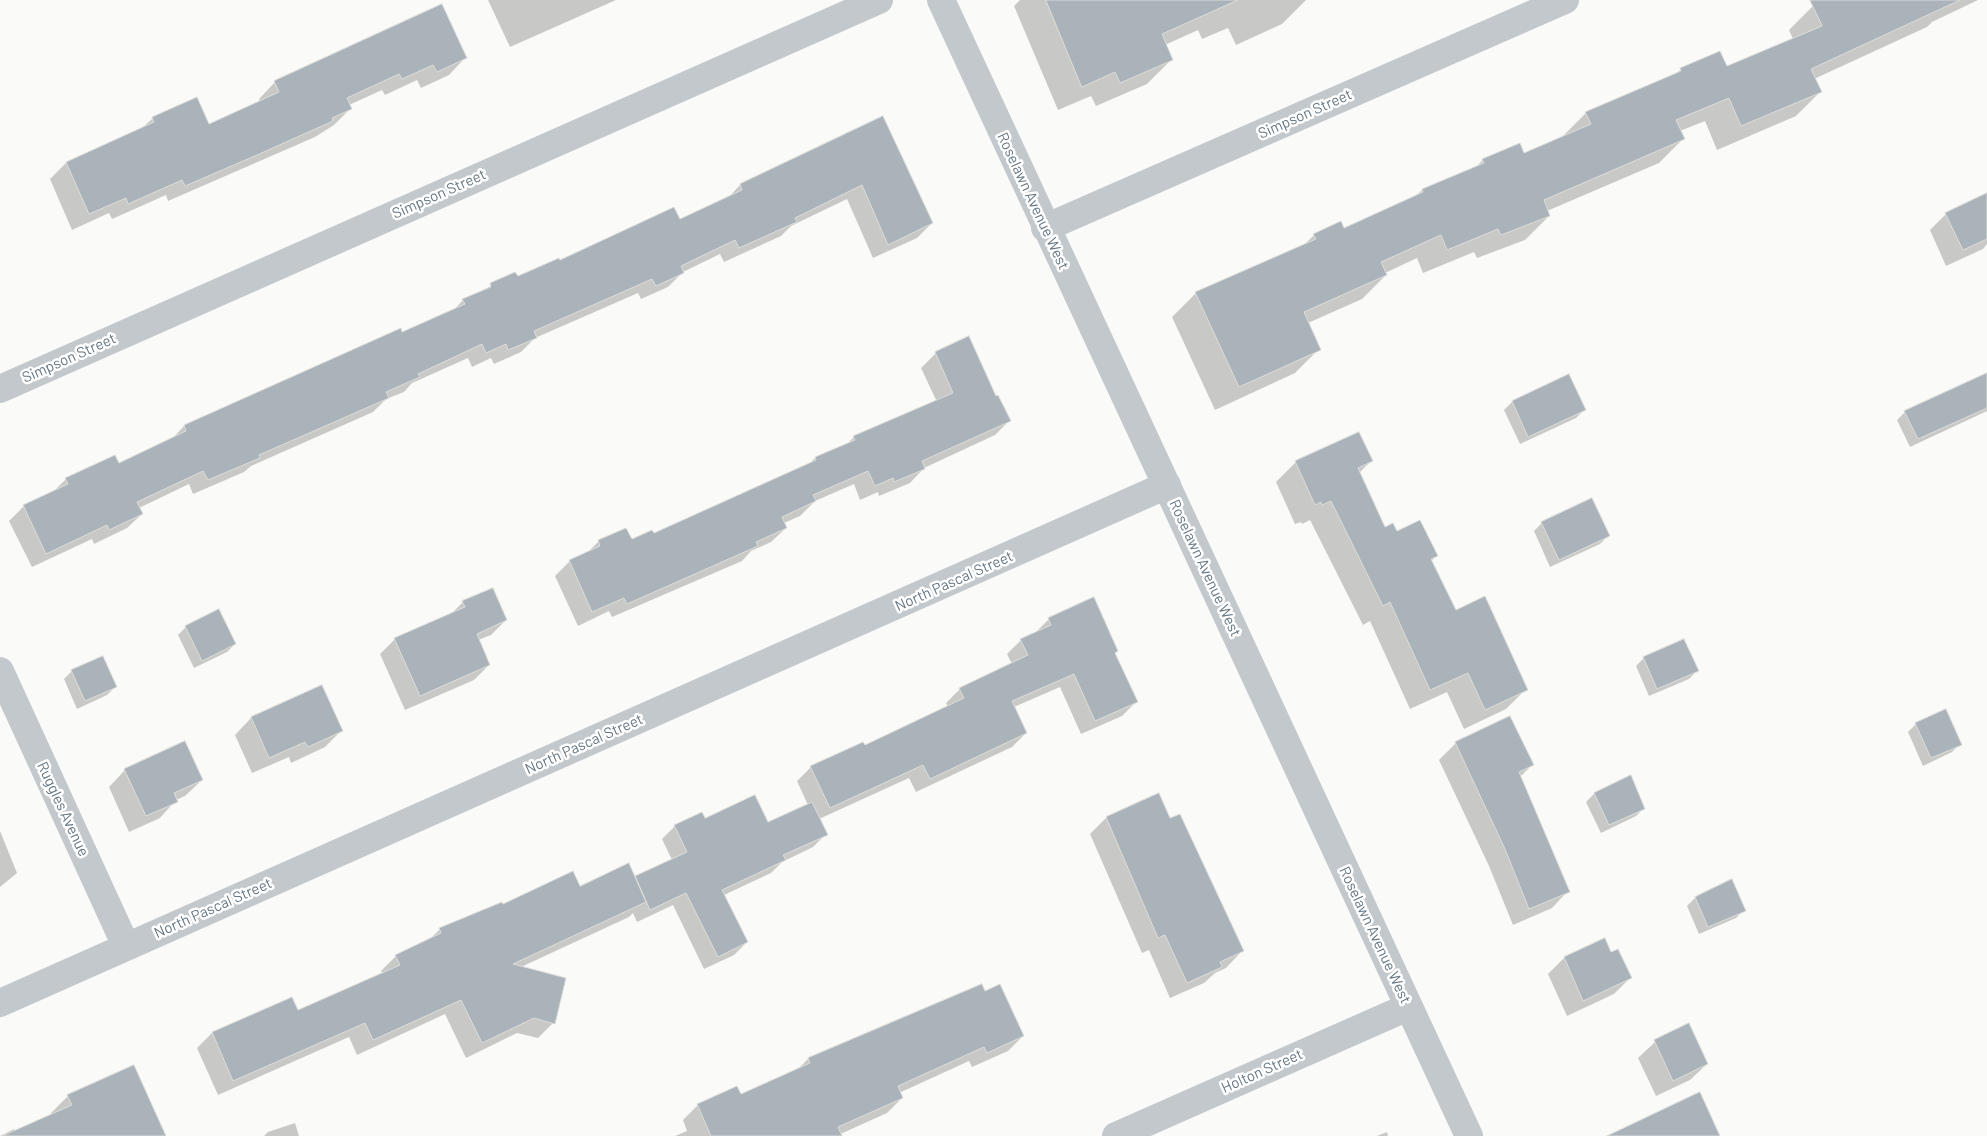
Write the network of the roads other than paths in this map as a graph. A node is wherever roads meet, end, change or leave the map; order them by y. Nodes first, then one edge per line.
1 (879, 0) edge
2 (941, 0) edge
3 (1565, 0) edge
4 (1045, 228) junction
5 (0, 389) edge
6 (1167, 485) junction
7 (0, 671) edge
8 (126, 946) junction
9 (0, 1003) edge
10 (1408, 1007) junction
11 (1116, 1136) edge
12 (1469, 1136) edge

1 - 5 street, Simpson Street
2 - 4 street, Roselawn Avenue West
3 - 4 street, Simpson Street
4 - 6 street, Roselawn Avenue West
6 - 8 street, North Pascal Street
6 - 10 street, Roselawn Avenue West
7 - 8 street, Ruggles Avenue
8 - 9 street, North Pascal Street
10 - 11 street, Holton Street
10 - 12 street, Roselawn Avenue West

